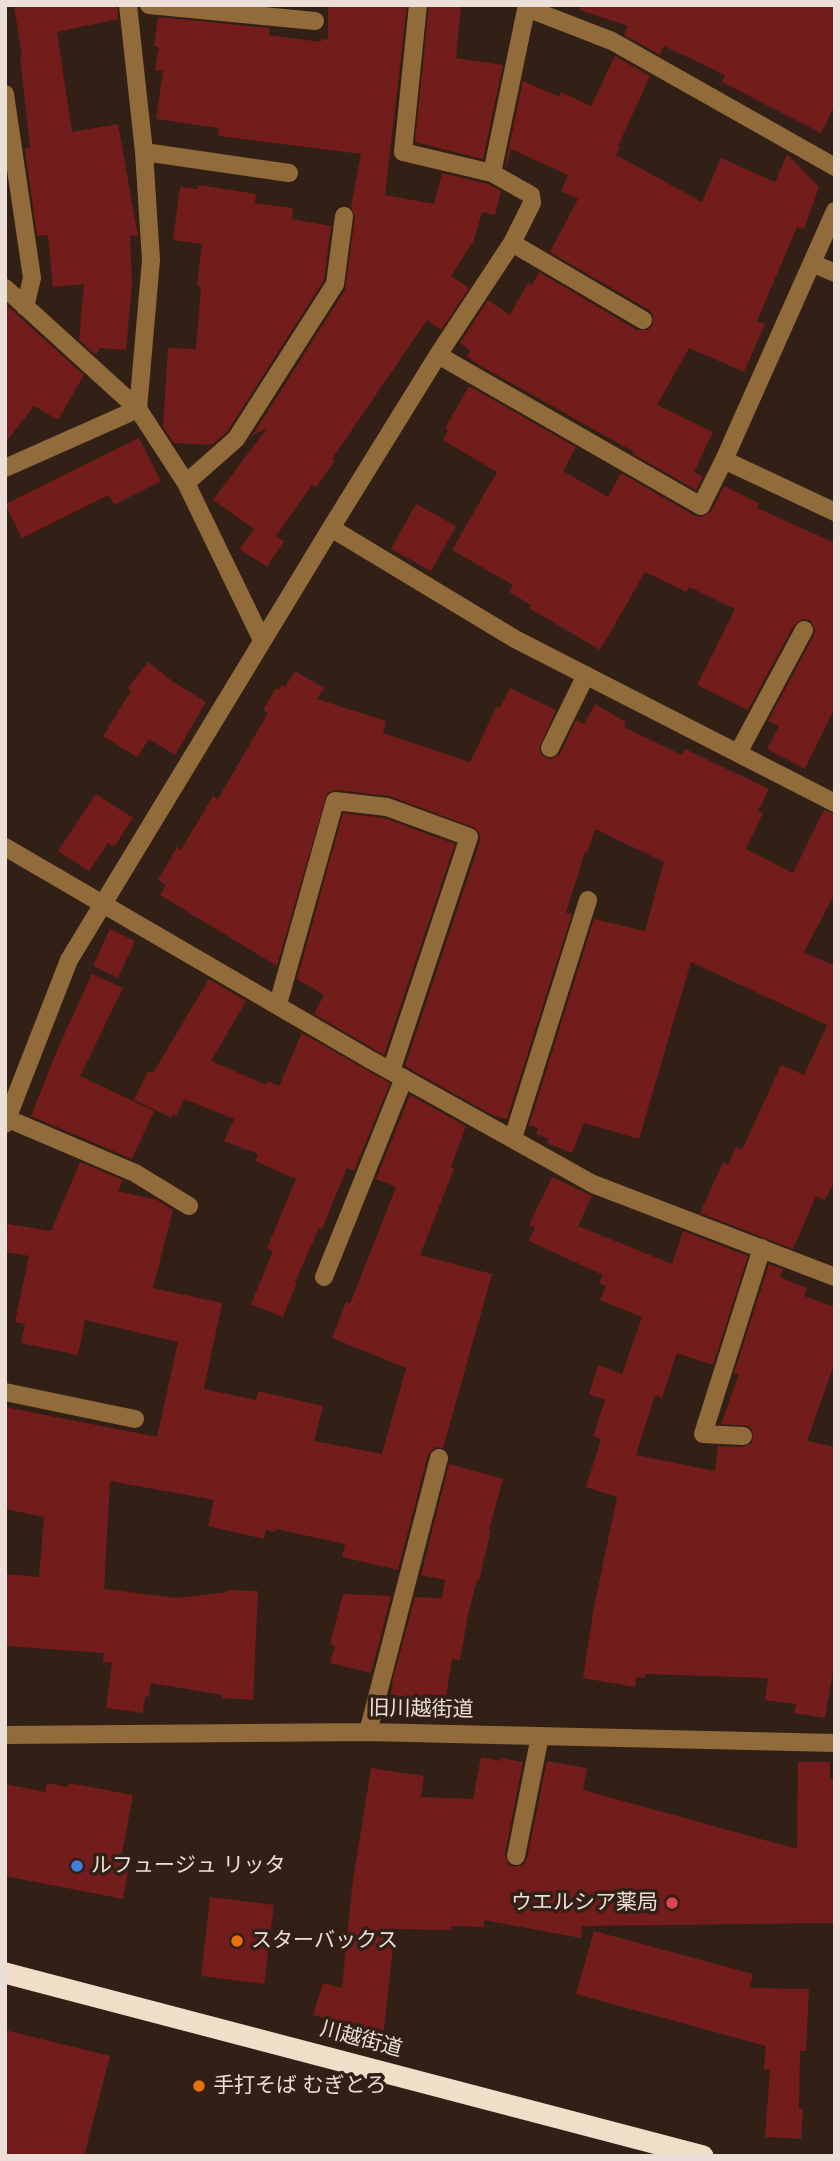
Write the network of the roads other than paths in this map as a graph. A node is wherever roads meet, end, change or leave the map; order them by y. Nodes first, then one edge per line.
1 (128, 5) edge
2 (149, 5) edge
3 (418, 5) edge
4 (527, 7) edge
5 (314, 21) dead end
6 (5, 94) edge
7 (144, 152) junction
8 (835, 167) edge
9 (289, 173) dead end
10 (492, 173) junction
11 (835, 211) edge
12 (344, 216) dead end
13 (512, 243) junction
14 (812, 263) junction
15 (835, 273) edge
16 (5, 288) edge
17 (25, 307) junction
18 (643, 320) dead end
19 (438, 355) junction
20 (138, 409) junction
21 (724, 460) junction
22 (5, 468) edge
23 (186, 483) junction
24 (835, 512) edge
25 (331, 528) junction
26 (804, 630) dead end
27 (262, 640) junction
28 (586, 675) junction
29 (550, 748) dead end
30 (738, 753) junction
31 (835, 803) edge
32 (5, 847) edge
33 (588, 900) dead end
34 (102, 903) junction
35 (278, 1004) junction
36 (398, 1074) junction
37 (6, 1118) edge
38 (5, 1124) edge
39 (513, 1138) junction
40 (189, 1206) dead end
41 (762, 1248) junction
42 (324, 1276) dead end
43 (835, 1277) edge
44 (5, 1392) edge
45 (135, 1419) dead end
46 (743, 1436) dead end
47 (439, 1458) dead end
48 (368, 1732) junction
49 (5, 1735) edge
50 (540, 1736) junction
51 (835, 1743) edge
52 (516, 1856) dead end
53 (5, 1973) edge
54 (703, 2156) edge

1 - 7 street
2 - 5 street
3 - 10 street
4 - 8 street
4 - 10 street
6 - 17 street
7 - 9 street
7 - 20 street
10 - 13 street
11 - 14 street
12 - 23 street
13 - 18 street
13 - 19 street
14 - 15 street
14 - 21 street
16 - 17 street
17 - 20 street
19 - 21 street
19 - 25 street
20 - 22 street
20 - 23 street
21 - 24 street
23 - 27 street
25 - 27 street
25 - 28 street
26 - 30 street
27 - 34 street
28 - 29 street
28 - 30 street
30 - 31 street
32 - 34 street
33 - 39 street
34 - 35 street
34 - 37 street
35 - 36 street
35 - 36 street
36 - 39 street
36 - 42 street
37 - 38 street
37 - 40 street
39 - 41 street
41 - 43 street
41 - 46 street
44 - 45 street
47 - 48 street
48 - 49 street, 旧川越街道
48 - 50 street, 旧川越街道
50 - 51 street, 旧川越街道
50 - 52 street
53 - 54 highway, 川越街道

